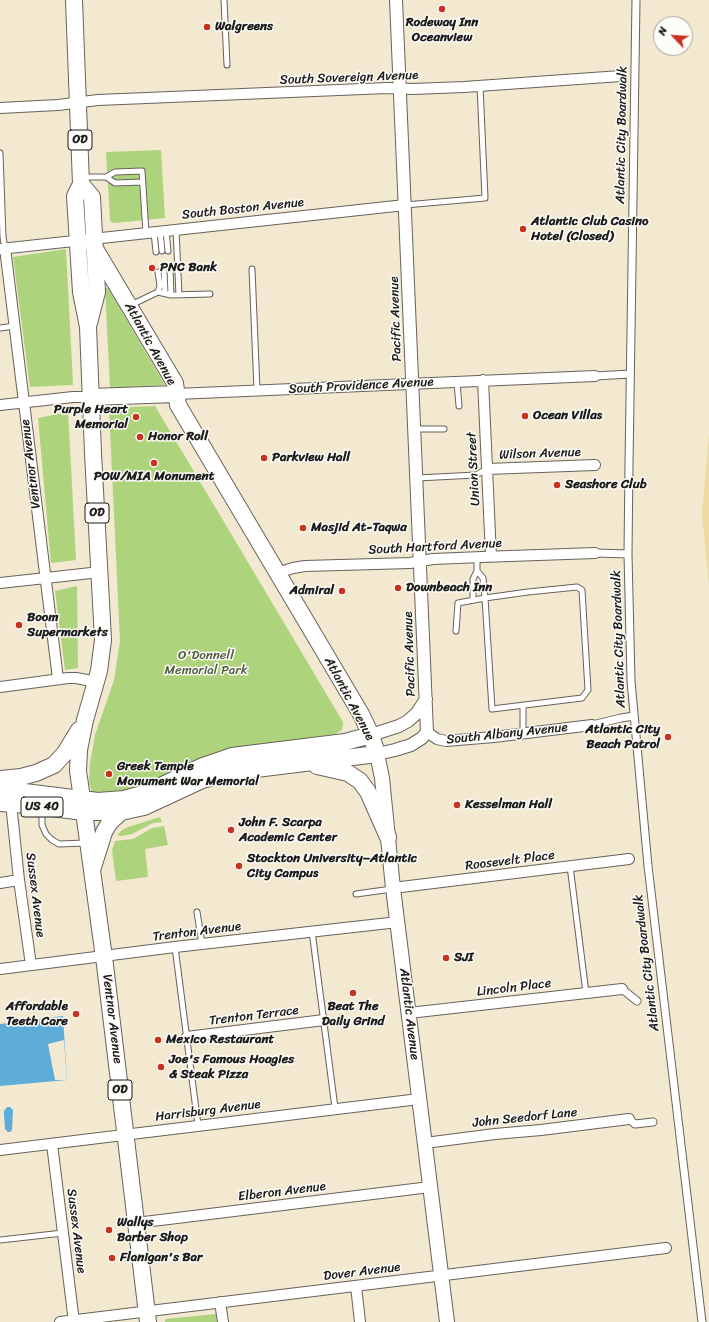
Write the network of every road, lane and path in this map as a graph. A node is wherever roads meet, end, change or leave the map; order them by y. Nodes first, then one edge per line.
1 (74, 0) edge
2 (224, 0) edge
3 (396, 0) edge
4 (636, 0) edge
5 (227, 65) dead end
6 (621, 76) dead end
7 (480, 86) junction
8 (400, 89) junction
9 (79, 103) junction
10 (0, 108) edge
11 (0, 153) edge
12 (106, 177) junction
13 (81, 181) junction
14 (143, 182) junction
15 (405, 205) junction
16 (160, 231) junction
17 (87, 241) junction
18 (3, 249) edge
19 (165, 251) dead end
20 (156, 252) dead end
21 (252, 269) dead end
22 (164, 271) junction
23 (158, 292) junction
24 (165, 292) junction
25 (210, 294) dead end
26 (171, 295) junction
27 (179, 295) junction
28 (129, 305) junction
29 (15, 326) junction
30 (0, 328) edge
31 (630, 374) junction
32 (595, 376) joint
33 (483, 380) junction
34 (457, 382) junction
35 (413, 384) junction
36 (257, 390) junction
37 (176, 394) junction
38 (91, 397) junction
39 (24, 402) junction
40 (0, 405) edge
41 (459, 406) dead end
42 (415, 429) junction
43 (444, 429) dead end
44 (595, 465) dead end
45 (487, 469) junction
46 (417, 478) junction
47 (595, 553) joint
48 (628, 554) junction
49 (491, 556) junction
50 (477, 557) junction
51 (420, 561) junction
52 (477, 571) junction
53 (100, 572) junction
54 (277, 573) junction
55 (45, 578) junction
56 (0, 583) edge
57 (485, 598) junction
58 (473, 600) junction
59 (456, 631) dead end
60 (58, 679) junction
61 (97, 682) junction
62 (0, 687) edge
63 (426, 699) junction
64 (523, 706) junction
65 (634, 716) junction
66 (85, 720) junction
67 (592, 725) joint
68 (427, 732) junction
69 (524, 733) junction
70 (371, 735) junction
71 (377, 754) junction
72 (304, 763) junction
73 (0, 779) edge
74 (0, 788) edge
75 (6, 803) edge
76 (83, 806) junction
77 (42, 807) junction
78 (121, 812) junction
79 (388, 837) junction
80 (88, 843) junction
81 (629, 858) dead end
82 (570, 866) junction
83 (92, 871) junction
84 (19, 880) junction
85 (0, 883) edge
86 (393, 888) junction
87 (356, 894) dead end
88 (198, 912) dead end
89 (398, 922) junction
90 (312, 931) junction
91 (202, 944) junction
92 (175, 947) junction
93 (104, 956) junction
94 (31, 965) junction
95 (0, 969) edge
96 (622, 988) joint
97 (586, 993) junction
98 (637, 1001) dead end
99 (409, 1013) junction
100 (324, 1020) junction
101 (188, 1037) junction
102 (420, 1099) junction
103 (336, 1108) junction
104 (629, 1119) joint
105 (653, 1122) dead end
106 (198, 1125) junction
107 (126, 1135) junction
108 (424, 1143) junction
109 (52, 1144) junction
110 (0, 1150) edge
111 (430, 1187) junction
112 (136, 1223) junction
113 (63, 1233) junction
114 (0, 1240) edge
115 (666, 1248) dead end
116 (441, 1276) junction
117 (356, 1286) junction
118 (220, 1302) junction
119 (148, 1317) edge
120 (74, 1321) edge
121 (60, 1322) edge
122 (223, 1322) edge
123 (360, 1322) edge
124 (446, 1322) edge
125 (702, 1322) edge

1 - 9 main road, Atlantic Avenue / OD
2 - 5 lane
3 - 8 street, Pacific Avenue
4 - 31 street, Atlantic City Boardwalk
6 - 7 street, South Sovereign Avenue
7 - 8 street, South Sovereign Avenue
7 - 15 lane
8 - 9 street, South Sovereign Avenue
8 - 15 street, Pacific Avenue
9 - 10 street, South Sovereign Avenue
9 - 13 main road, Atlantic Avenue / OD
11 - 18 lane
12 - 13 lane
12 - 14 lane
12 - 14 lane
13 - 17 main road, Atlantic Avenue / OD
14 - 16 lane
15 - 16 street, South Boston Avenue
15 - 35 street, Pacific Avenue
16 - 17 street, South Boston Avenue
16 - 19 lane
16 - 20 lane
16 - 27 lane
17 - 18 street, South Boston Avenue
17 - 28 main road, Atlantic Avenue
17 - 38 main road, OD
18 - 29 street, Ventnor Avenue
21 - 36 lane
22 - 23 lane
22 - 24 lane
22 - 26 lane
23 - 24 lane
23 - 28 lane
24 - 26 lane
25 - 27 lane
26 - 27 lane
28 - 37 main road, Atlantic Avenue
29 - 30 lane
29 - 39 street, Ventnor Avenue
31 - 32 street, South Providence Avenue
31 - 48 street, Atlantic City Boardwalk
32 - 33 street, South Providence Avenue
33 - 34 street, South Providence Avenue
33 - 45 street, Union Street
34 - 35 street, South Providence Avenue
34 - 41 lane
35 - 36 street, South Providence Avenue
35 - 42 street, Pacific Avenue
36 - 37 street, South Providence Avenue
37 - 38 main road, South Providence Avenue
37 - 54 main road, Atlantic Avenue
38 - 39 street
38 - 53 main road, OD
39 - 40 street
39 - 55 street, Ventnor Avenue
42 - 43 lane
42 - 46 street, Pacific Avenue
44 - 45 street, Wilson Avenue
45 - 46 lane
45 - 49 street, Union Street
46 - 51 street, Pacific Avenue
47 - 48 street
47 - 49 street, South Hartford Avenue
48 - 65 street, Atlantic City Boardwalk
49 - 50 street, South Hartford Avenue
50 - 51 street, South Hartford Avenue
50 - 52 lane
51 - 54 street, South Hartford Avenue
51 - 63 street, Pacific Avenue
52 - 57 lane
52 - 58 lane
53 - 55 street
53 - 61 main road, OD
54 - 70 main road, Atlantic Avenue
55 - 56 street
55 - 60 street, Ventnor Avenue
57 - 58 lane
57 - 64 lane
57 - 64 lane
58 - 59 lane
60 - 61 street
60 - 62 street
61 - 66 main road, OD
63 - 68 street, Pacific Avenue
63 - 70 street
64 - 69 lane
65 - 67 street, South Albany Avenue
65 - 125 street, Atlantic City Boardwalk
66 - 73 main road
66 - 76 main road, OD
67 - 69 street, South Albany Avenue
68 - 69 street, South Albany Avenue
68 - 71 street, South Albany Avenue
70 - 71 main road, Atlantic Avenue
70 - 76 main road, US 40
71 - 72 main road, South Albany Avenue / US 40
71 - 79 main road, Atlantic Avenue
72 - 78 main road, South Albany Avenue / US 40
72 - 79 main road
74 - 76 main road, US 40
75 - 77 main road, US 40
75 - 84 street, Sussex Avenue
76 - 77 main road, US 40
76 - 78 main road, South Albany Avenue / US 40
76 - 80 main road, Ventnor Avenue / OD
77 - 80 lane
78 - 83 main road
79 - 86 main road, Atlantic Avenue
80 - 83 main road, Ventnor Avenue / OD
81 - 82 street, Roosevelt Place
82 - 86 street, Roosevelt Place
82 - 97 lane
83 - 93 main road, Ventnor Avenue / OD
84 - 85 street
84 - 94 street, Sussex Avenue
86 - 87 lane
86 - 89 main road, Atlantic Avenue
88 - 91 lane
89 - 90 street, Trenton Avenue
89 - 99 main road, Atlantic Avenue
90 - 91 street, Trenton Avenue
90 - 100 lane
91 - 92 street, Trenton Avenue
92 - 93 street, Trenton Avenue
92 - 101 lane
93 - 94 street, Trenton Avenue
93 - 107 main road, Ventnor Avenue / OD
94 - 95 street, Trenton Avenue
96 - 97 street, Lincoln Place
96 - 98 street
97 - 99 street, Lincoln Place
99 - 102 main road, Atlantic Avenue
100 - 101 street, Trenton Terrace
100 - 103 lane
101 - 106 lane
102 - 103 street, Harrisburg Avenue
102 - 108 main road, Atlantic Avenue
103 - 106 street, Harrisburg Avenue
104 - 105 street
104 - 108 street, John Seedorf Lane
106 - 107 street, Harrisburg Avenue
107 - 109 street, Harrisburg Avenue
107 - 112 main road, Ventnor Avenue / OD
108 - 111 main road, Atlantic Avenue
109 - 110 street, Harrisburg Avenue
109 - 113 street, Sussex Avenue
111 - 112 street, Elberon Avenue
111 - 116 main road, Atlantic Avenue
112 - 119 main road, Ventnor Avenue / OD
113 - 114 lane
113 - 120 street, Sussex Avenue
115 - 116 street, Dover Avenue
116 - 117 street, Dover Avenue
116 - 124 main road, Atlantic Avenue
117 - 118 street, Dover Avenue
117 - 123 street
118 - 119 street, Dover Avenue
118 - 122 street
119 - 120 street, Dover Avenue
120 - 121 street, Dover Avenue

